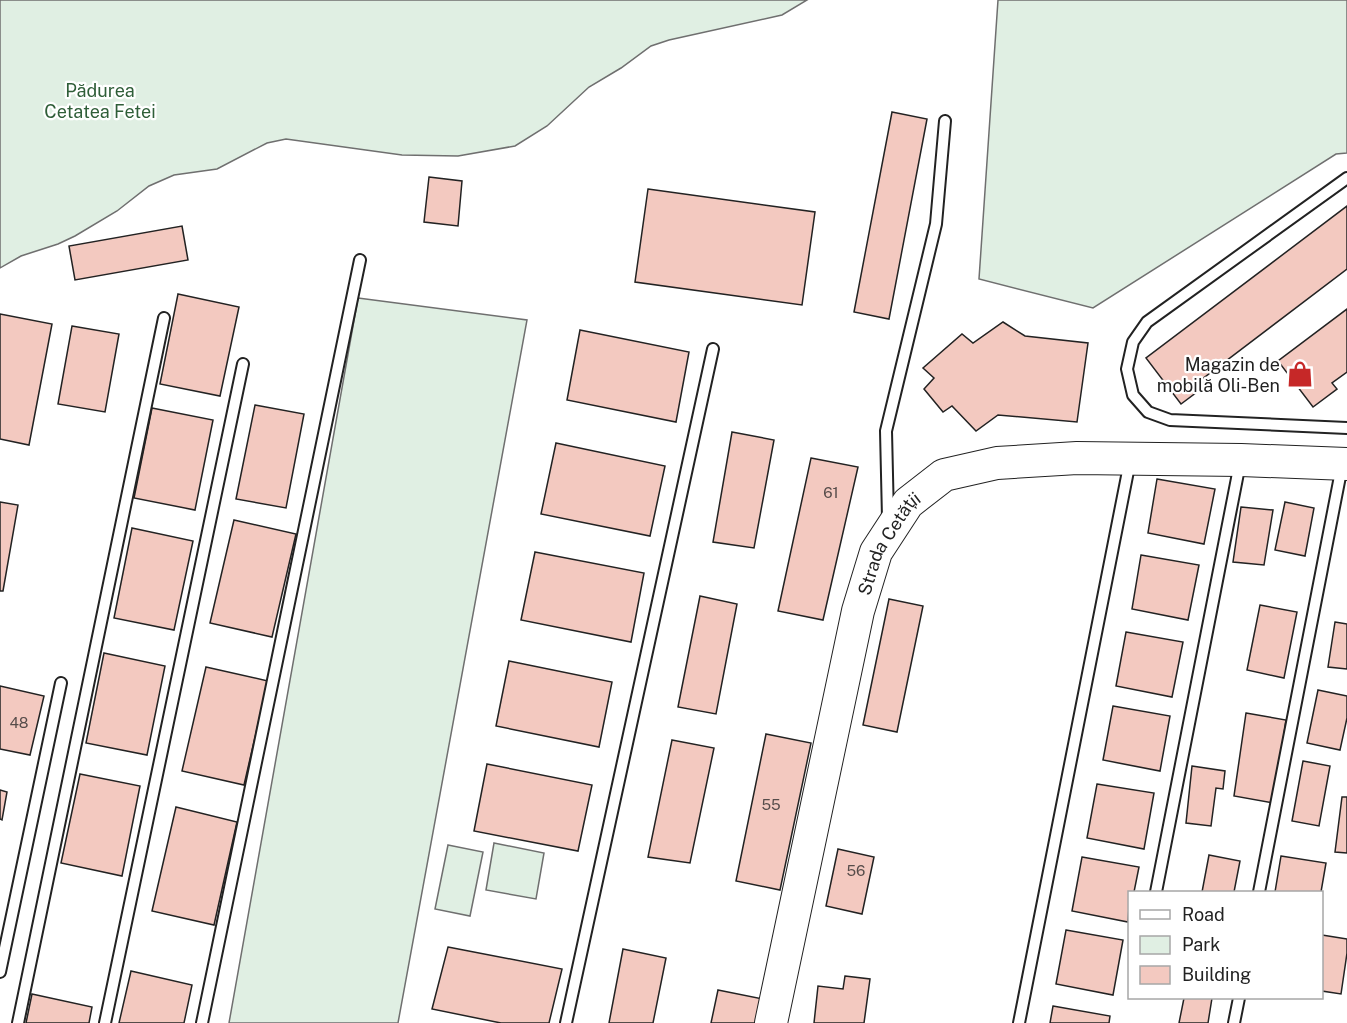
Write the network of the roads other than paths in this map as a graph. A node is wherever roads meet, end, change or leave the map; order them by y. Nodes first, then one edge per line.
1 (945, 122) dead end
2 (1347, 178) edge
3 (360, 260) dead end
4 (164, 318) dead end
5 (713, 349) dead end
6 (243, 364) dead end
7 (1347, 428) edge
8 (1130, 459) junction
9 (1241, 460) junction
10 (1345, 464) edge
11 (889, 534) junction
12 (61, 683) dead end
13 (1156, 891) edge
14 (1259, 891) edge
15 (0, 972) edge
16 (1239, 999) edge
17 (18, 1023) edge
18 (105, 1023) edge
19 (202, 1023) edge
20 (566, 1023) edge
21 (771, 1023) edge
22 (1019, 1023) edge
23 (1234, 1023) edge

1 - 11 lane
2 - 7 lane
3 - 19 lane
4 - 17 lane
5 - 20 lane
6 - 18 lane
8 - 9 street, Strada Cetății
8 - 11 street, Strada Cetății
8 - 22 lane
9 - 10 street, Strada Cetății
9 - 13 lane
10 - 14 lane
11 - 21 street, Strada Cetății
12 - 15 lane
16 - 23 lane

